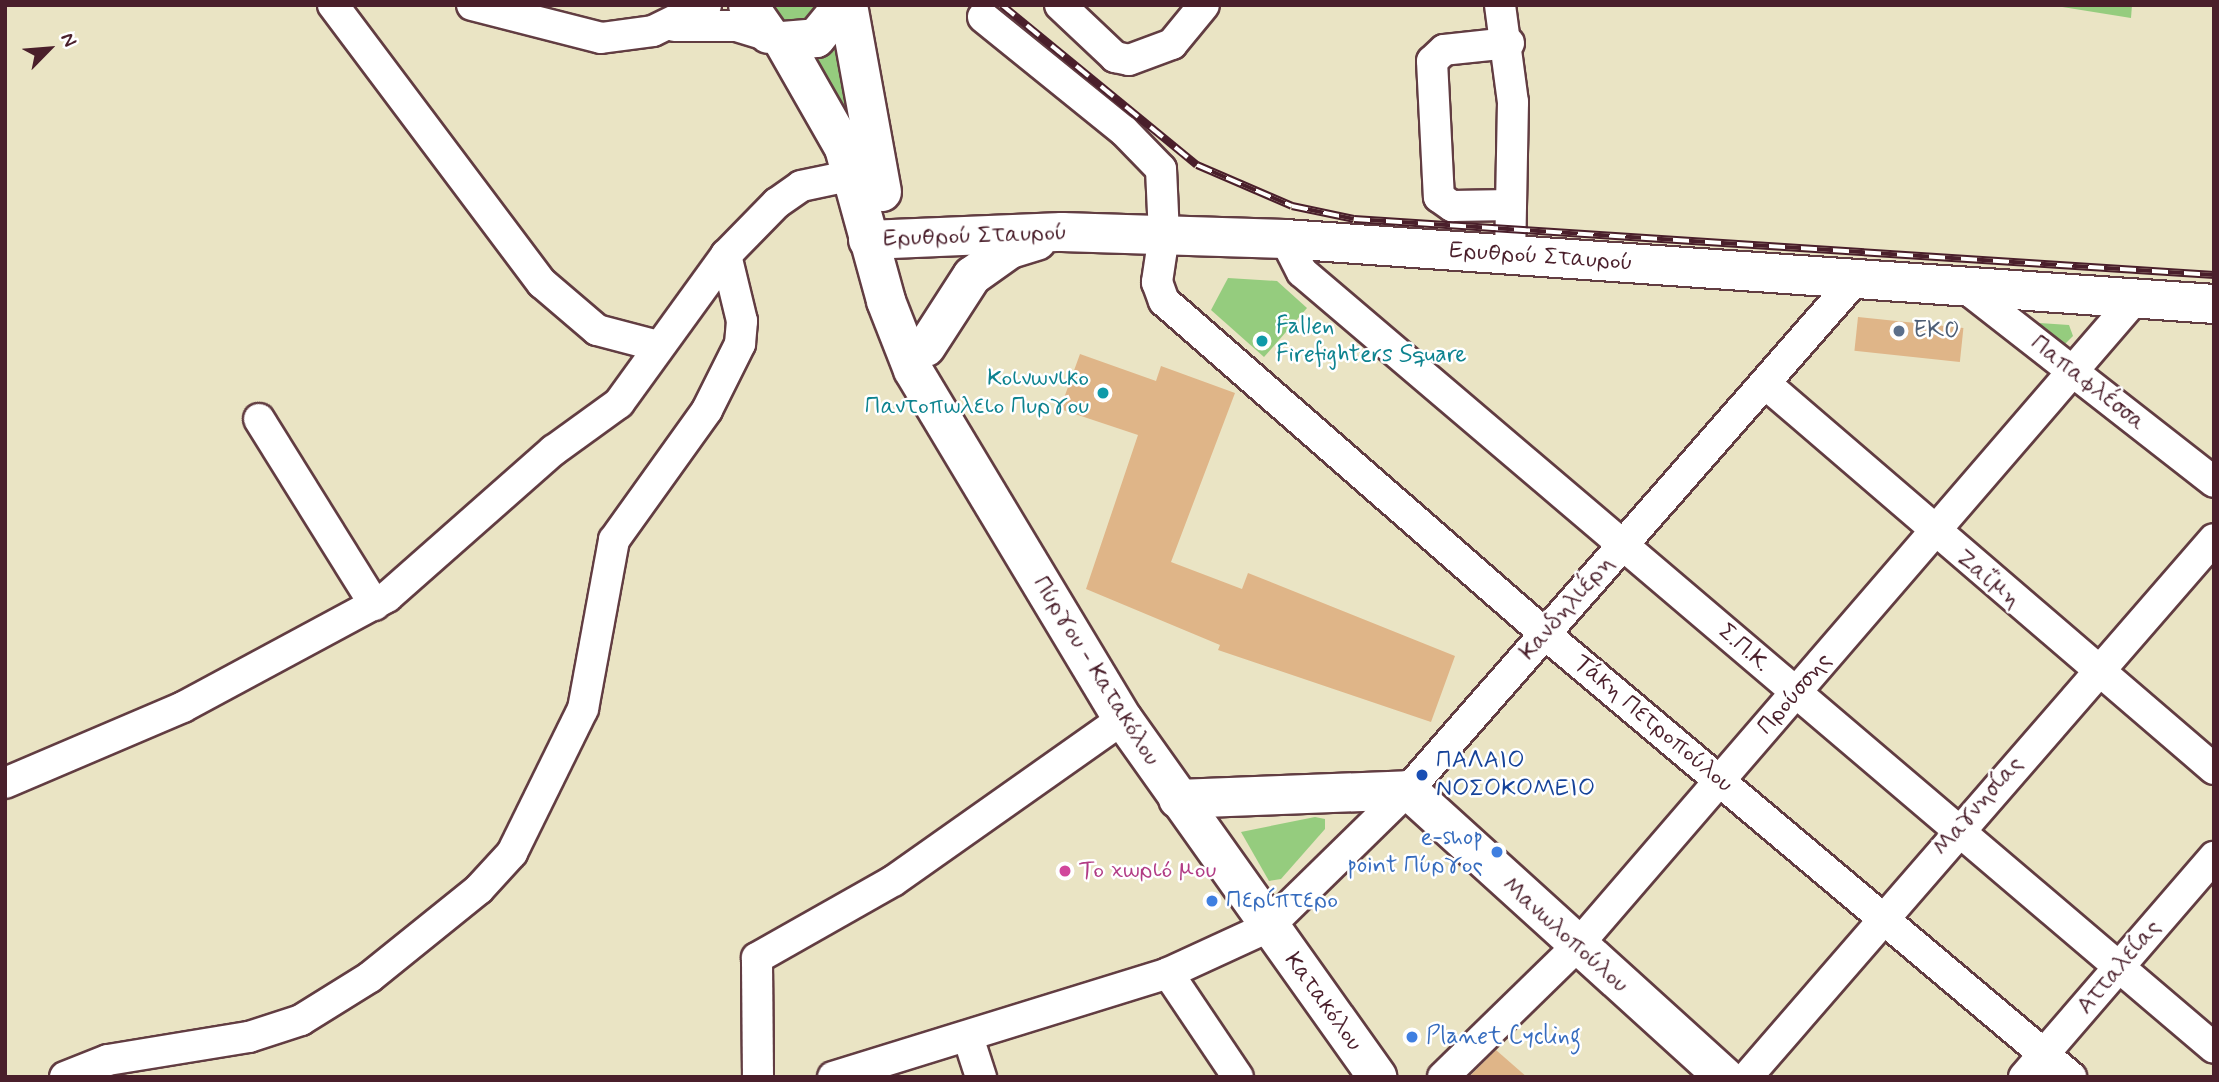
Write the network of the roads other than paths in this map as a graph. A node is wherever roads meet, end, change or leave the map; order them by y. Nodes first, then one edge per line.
1 (333, 5) edge
2 (472, 5) edge
3 (706, 5) edge
4 (845, 5) edge
5 (1060, 5) edge
6 (1204, 5) edge
7 (1500, 5) edge
8 (982, 18) dead end
9 (670, 26) junction
10 (766, 27) edge
11 (1509, 43) junction
12 (853, 175) junction
13 (1511, 205) junction
14 (1062, 232) junction
15 (1164, 235) junction
16 (880, 239) junction
17 (1285, 239) junction
18 (726, 255) junction
19 (1510, 255) junction
20 (1856, 280) junction
21 (1962, 285) junction
22 (2135, 299) junction
23 (2214, 304) edge
24 (658, 346) junction
25 (926, 348) junction
26 (2076, 373) junction
27 (1766, 385) junction
28 (940, 406) junction
29 (259, 419) dead end
30 (2214, 482) edge
31 (1937, 534) junction
32 (2214, 539) edge
33 (1623, 545) junction
34 (375, 605) junction
35 (1545, 634) junction
36 (2095, 673) junction
37 (1796, 693) junction
38 (1124, 719) junction
39 (2214, 769) edge
40 (1720, 781) junction
41 (5, 783) edge
42 (1408, 790) junction
43 (1178, 799) junction
44 (1957, 830) junction
45 (2214, 857) edge
46 (1883, 918) junction
47 (1269, 927) junction
48 (1576, 947) junction
49 (2119, 968) junction
50 (1168, 973) junction
51 (968, 1037) junction
52 (2214, 1048) edge
53 (2045, 1055) junction
54 (65, 1077) edge
55 (758, 1077) edge
56 (833, 1077) edge
57 (981, 1077) edge
58 (1238, 1077) edge
59 (1377, 1077) edge
60 (1443, 1077) edge
61 (1724, 1077) edge
62 (1747, 1077) edge
63 (2024, 1077) edge
64 (2071, 1077) edge

1 - 24 street
2 - 9 street
3 - 9 street
4 - 10 main road, Πύργου - Κατακόλου
4 - 16 main road, Πύργου - Κατακόλου
5 - 6 street
7 - 11 street
8 - 15 street, Τάκη Πετροπούλου
9 - 10 street
10 - 12 main road, Πύργου - Κατακόλου
11 - 13 street
11 - 13 street
12 - 16 main road, Πύργου - Κατακόλου
12 - 18 street
13 - 19 street
14 - 15 main road, Ερυθρού Σταυρού
14 - 16 main road, Ερυθρού Σταυρού
14 - 25 main road
15 - 17 main road, Ερυθρού Σταυρού
15 - 35 street, Τάκη Πετροπούλου
16 - 25 main road, Πύργου - Κατακόλου
16 - 28 main road, Πύργου - Κατακόλου
17 - 19 main road, Ερυθρού Σταυρού
17 - 33 street, Σ.Π.Κ.
18 - 24 street
18 - 54 street
19 - 20 main road, Ερυθρού Σταυρού
20 - 21 main road, Ερυθρού Σταυρού
20 - 27 street, Κανδηλιέρη
21 - 22 main road, Ερυθρού Σταυρού
21 - 26 street, Παπαφλέσσα
22 - 23 main road, Ερυθρού Σταυρού
22 - 26 street, Προύσσης
24 - 34 street
25 - 28 main road, Πύργου - Κατακόλου
26 - 30 street, Παπαφλέσσα
26 - 31 street, Προύσσης
27 - 31 street, Ζαΐμη
27 - 33 street, Κανδηλιέρη
28 - 38 main road, Πύργου - Κατακόλου
29 - 34 street
31 - 36 street, Ζαΐμη
31 - 37 street, Προύσσης
32 - 36 street, Μαγνησίας
33 - 35 street, Κανδηλιέρη
33 - 37 street, Σ.Π.Κ.
34 - 41 street
35 - 40 street, Τάκη Πετροπούλου
35 - 42 street, Κανδηλιέρη
36 - 39 street, Ζαΐμη
36 - 44 street, Μαγνησίας
37 - 40 street, Προύσσης
37 - 44 street, Σ.Π.Κ.
38 - 43 main road, Πύργου - Κατακόλου
38 - 55 street
40 - 46 street, Τάκη Πετροπούλου
40 - 48 street, Προύσσης
42 - 43 main road
42 - 47 street, Κανδηλιέρη
42 - 48 main road, Μανωλοπούλου
43 - 47 main road, Πύργου - Κατακόλου
44 - 46 street, Μαγνησίας
44 - 49 street, Σ.Π.Κ.
45 - 49 street, Ατταλείας
46 - 53 street, Τάκη Πετροπούλου
46 - 62 street, Μαγνησίας
47 - 50 street
47 - 59 main road, Κατακόλου
48 - 60 street, Προύσσης
48 - 61 main road, Μανωλοπούλου
49 - 52 street, Σ.Π.Κ.
49 - 53 street, Ατταλείας
50 - 51 street
50 - 58 street
51 - 56 street
51 - 57 street
53 - 63 street, Ατταλείας
53 - 64 street, Τάκη Πετροπούλου

